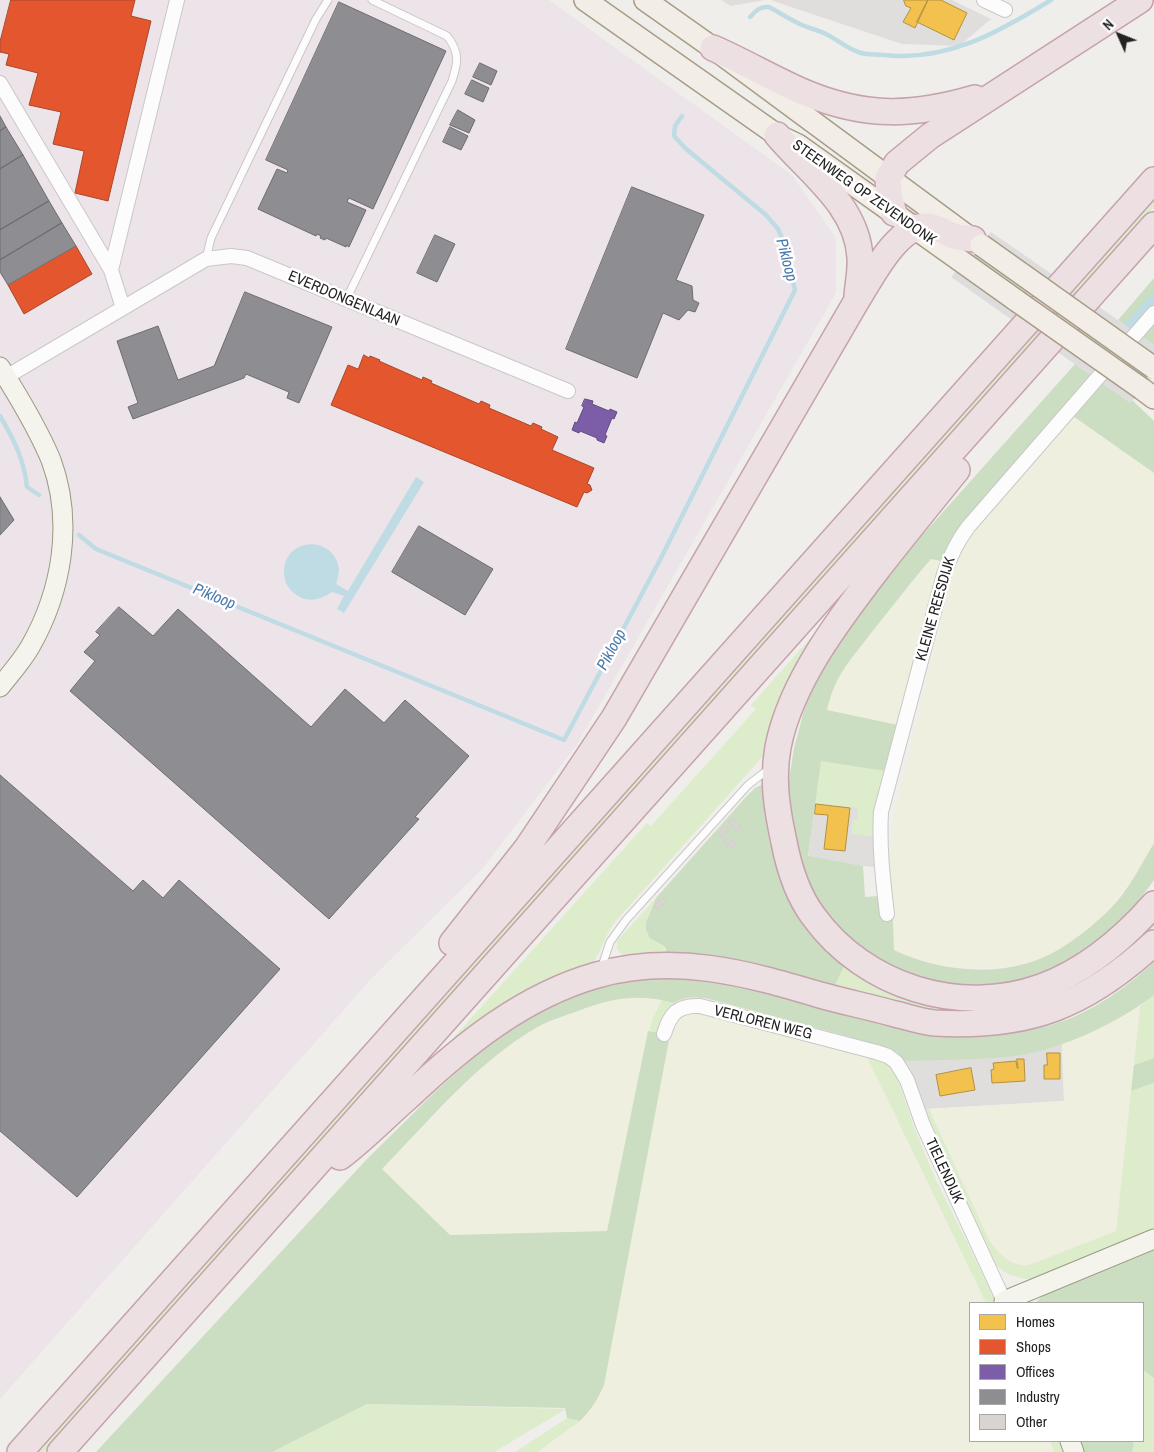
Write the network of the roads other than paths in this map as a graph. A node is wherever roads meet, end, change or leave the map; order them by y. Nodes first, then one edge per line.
1 (177, 0) edge
2 (328, 0) edge
3 (372, 0) edge
4 (585, 0) edge
5 (645, 0) edge
6 (984, 0) edge
7 (1140, 0) edge
8 (1005, 10) dead end
9 (714, 48) junction
10 (0, 83) edge
11 (996, 92) junction
12 (777, 135) junction
13 (888, 178) junction
14 (1154, 180) edge
15 (894, 213) junction
16 (1154, 225) edge
17 (916, 228) junction
18 (977, 242) junction
19 (206, 259) junction
20 (110, 270) junction
21 (346, 300) junction
22 (856, 302) junction
23 (123, 308) junction
24 (1154, 313) edge
25 (1154, 368) edge
26 (3, 372) edge
27 (1014, 382) junction
28 (568, 391) dead end
29 (1148, 394) edge
30 (0, 687) edge
31 (776, 768) junction
32 (1154, 904) edge
33 (887, 914) dead end
34 (1154, 943) edge
35 (599, 974) junction
36 (398, 1028) junction
37 (664, 1034) dead end
38 (876, 1052) joint
39 (296, 1187) junction
40 (1154, 1239) edge
41 (1004, 1302) edge
42 (20, 1452) edge
43 (60, 1452) edge

1 - 20 street
2 - 19 lane
3 - 21 lane
4 - 12 main road, STEENWEG OP ZEVENDONK
5 - 9 main road, STEENWEG OP ZEVENDONK
6 - 8 street
7 - 11 highway
9 - 11 highway
9 - 13 main road, STEENWEG OP ZEVENDONK
10 - 20 street
11 - 13 highway
12 - 15 main road, STEENWEG OP ZEVENDONK
12 - 22 highway
13 - 15 highway
13 - 18 main road, STEENWEG OP ZEVENDONK
14 - 36 highway
15 - 17 main road, STEENWEG OP ZEVENDONK
16 - 27 highway
17 - 18 highway
17 - 22 highway
17 - 29 main road, STEENWEG OP ZEVENDONK, bridge
18 - 25 main road, STEENWEG OP ZEVENDONK, bridge
19 - 21 street, EVERDONGENLAAN
19 - 23 street, EVERDONGENLAAN
20 - 23 street
21 - 28 street, EVERDONGENLAAN
22 - 36 highway
23 - 26 street, EVERDONGENLAAN
24 - 33 street, KLEINE REESDIJK
26 - 30 street, EVERDONGENLAAN
27 - 31 highway
27 - 39 highway
31 - 32 highway
31 - 35 lane
34 - 35 highway
35 - 39 highway
36 - 42 highway
37 - 38 street, VERLOREN WEG
38 - 41 street, TIELENDIJK
39 - 43 highway
40 - 41 street, TIELENDIJK

